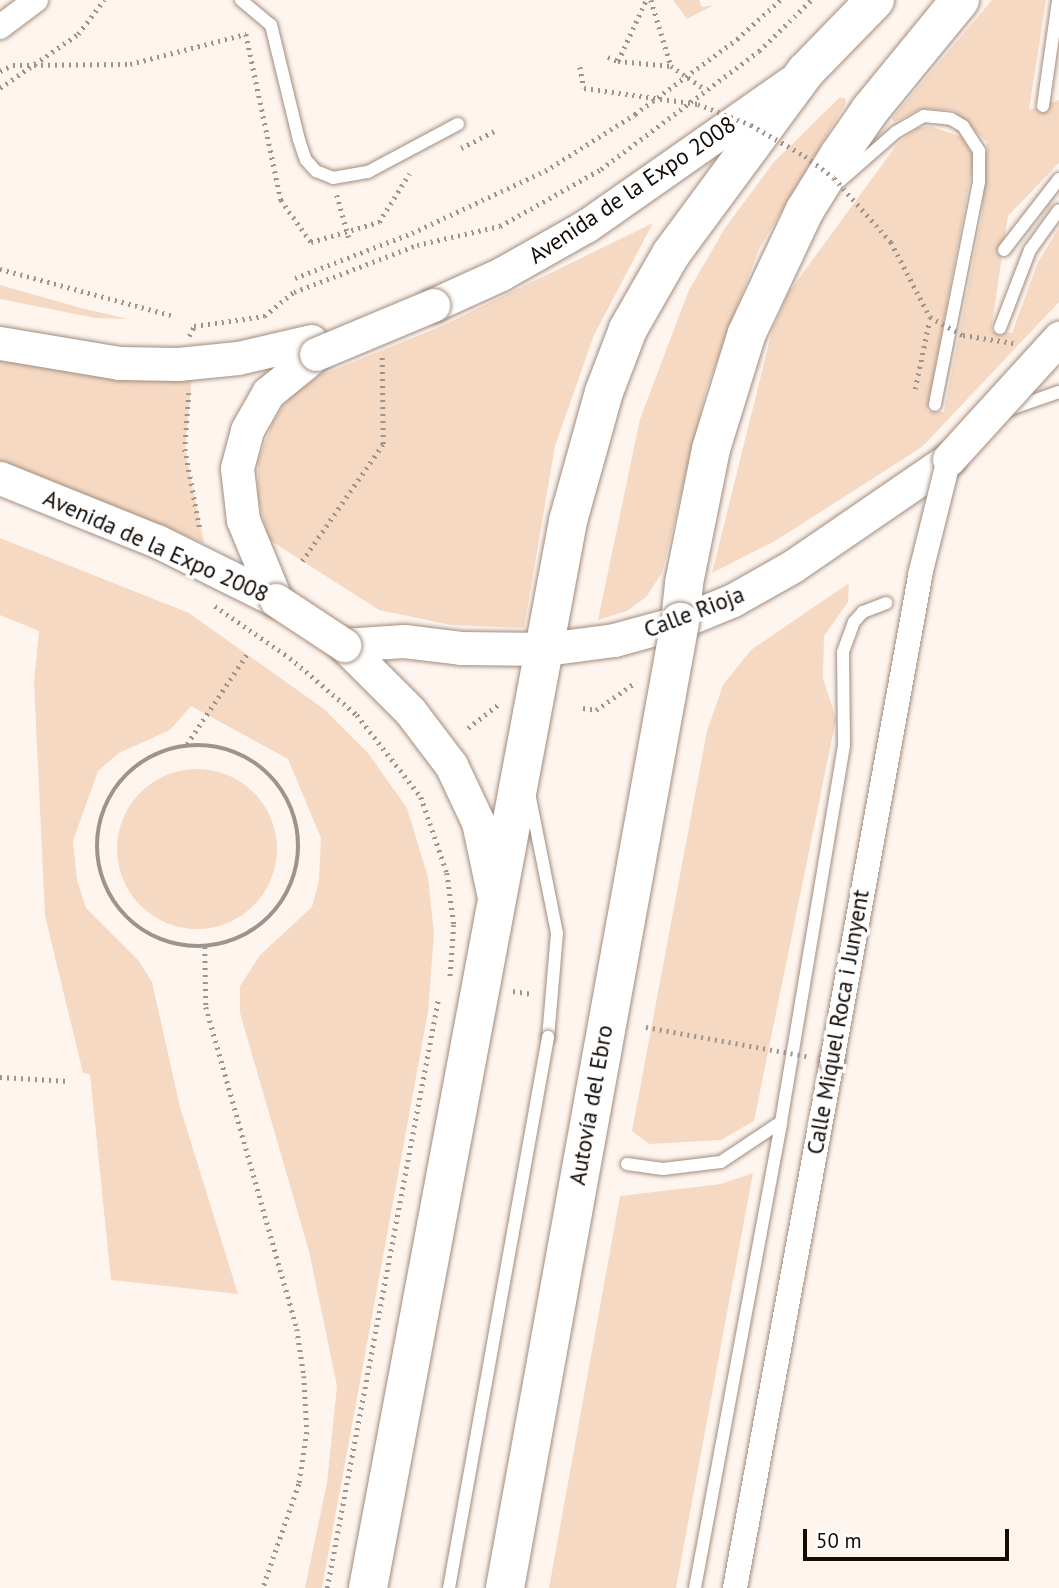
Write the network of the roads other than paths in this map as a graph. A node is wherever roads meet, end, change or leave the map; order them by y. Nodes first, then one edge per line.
1 (36, 0) edge
2 (875, 0) edge
3 (960, 0) edge
4 (1058, 0) edge
5 (249, 1) edge
6 (0, 27) edge
7 (806, 71) junction
8 (1043, 106) dead end
9 (458, 124) dead end
10 (1059, 179) edge
11 (805, 210) junction
12 (1059, 210) edge
13 (1004, 250) dead end
14 (1000, 328) dead end
15 (1059, 338) edge
16 (0, 343) edge
17 (314, 348) junction
18 (1059, 392) edge
19 (935, 405) dead end
20 (987, 417) junction
21 (949, 458) junction
22 (0, 478) edge
23 (276, 600) junction
24 (886, 603) dead end
25 (680, 622) junction
26 (344, 645) junction
27 (546, 649) junction
28 (523, 767) junction
29 (494, 927) junction
30 (781, 1122) junction
31 (627, 1164) dead end
32 (368, 1588) edge
33 (449, 1588) edge
34 (505, 1588) edge
35 (695, 1588) edge
36 (735, 1588) edge

1 - 6 street
2 - 7 main road
3 - 11 main road, Autovía del Ebro
4 - 8 lane
5 - 9 lane
7 - 17 main road, Avenida de la Expo 2008, bridge
7 - 27 main road
10 - 13 lane
11 - 19 lane
11 - 25 main road, Autovía del Ebro
12 - 14 lane
15 - 20 main road, Calle Rioja, bridge
16 - 17 main road
17 - 23 main road
18 - 20 lane, Calle Rioja
20 - 21 main road, Calle Rioja, bridge
21 - 25 main road, Calle Rioja
21 - 36 street, Calle Miquel Roca i Junyent, bridge
22 - 23 main road, Avenida de la Expo 2008
23 - 26 main road, Avenida de la Expo 2008, bridge
24 - 30 lane
25 - 27 main road, Calle Rioja
25 - 34 main road, Autovía del Ebro, bridge
26 - 27 main road, Calle Rioja
26 - 29 main road
27 - 28 main road
28 - 29 main road
28 - 33 lane, bridge
29 - 32 main road
30 - 31 lane
30 - 35 lane

